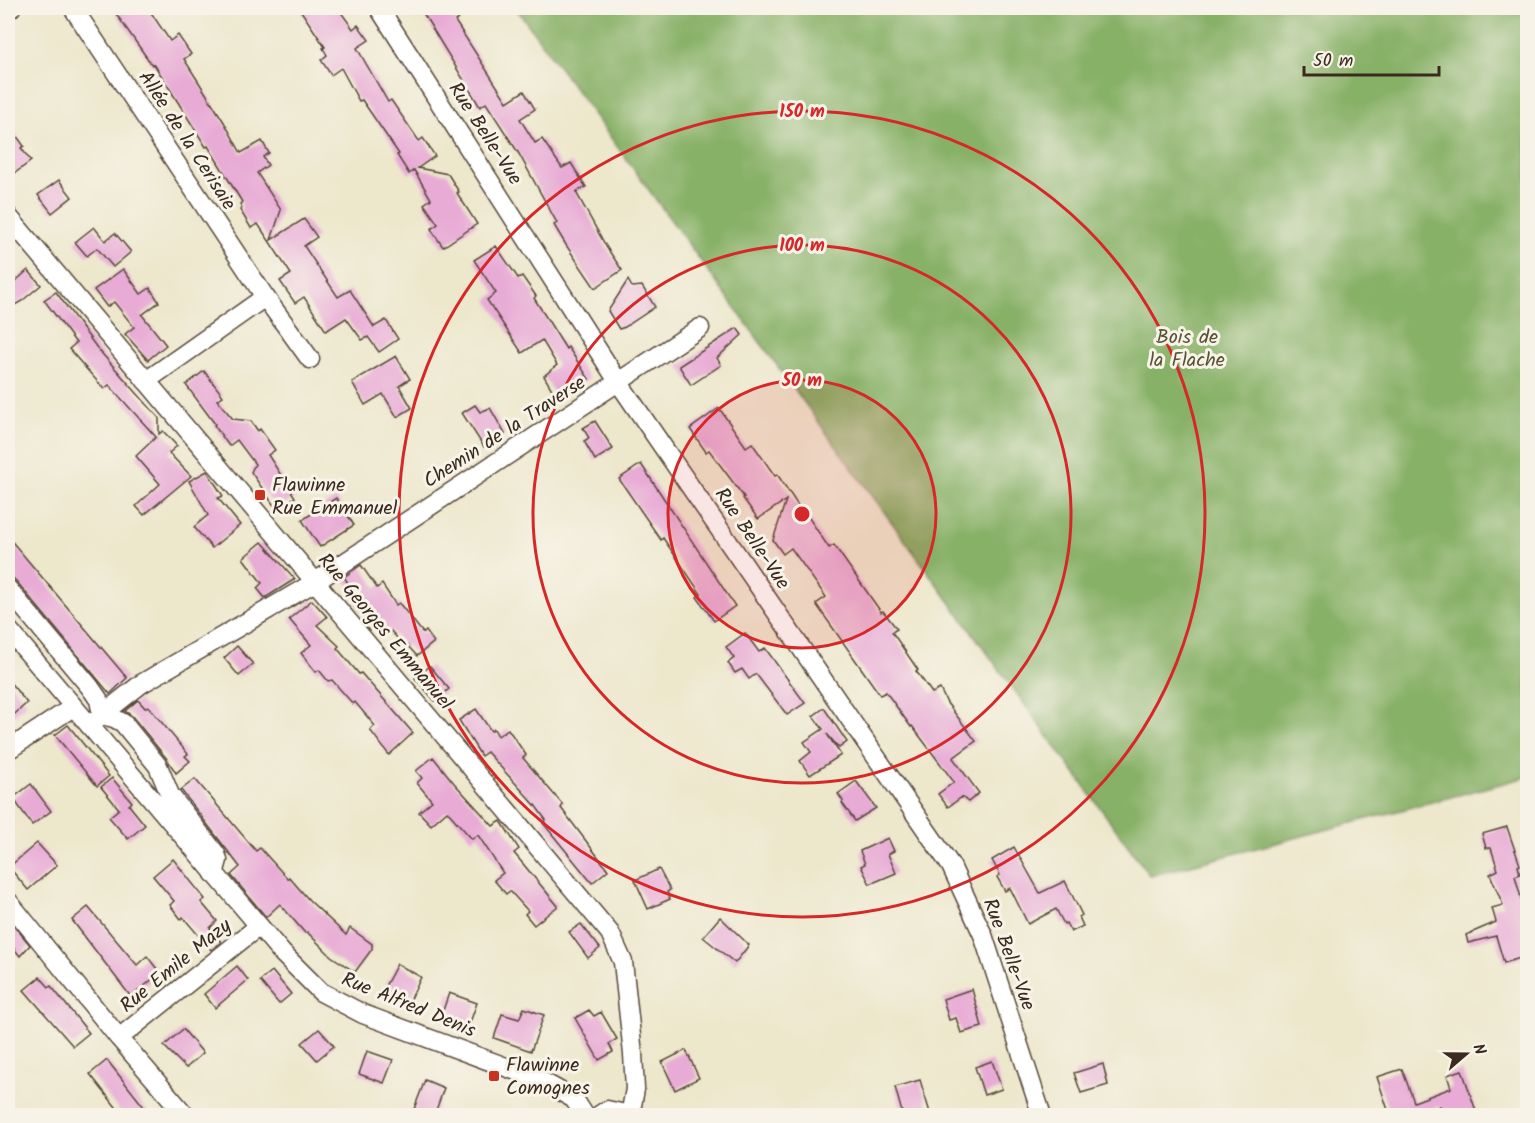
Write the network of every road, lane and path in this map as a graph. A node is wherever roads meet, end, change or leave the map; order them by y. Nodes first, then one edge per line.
1 (11, 8) edge
2 (74, 8) edge
3 (379, 8) edge
4 (8, 10) edge
5 (8, 216) edge
6 (265, 297) junction
7 (700, 328) dead end
8 (310, 359) dead end
9 (146, 381) junction
10 (619, 382) junction
11 (315, 582) junction
12 (8, 589) edge
13 (8, 629) edge
14 (73, 706) junction
15 (95, 720) junction
16 (8, 750) edge
17 (214, 874) junction
18 (8, 901) edge
19 (259, 926) junction
20 (119, 1038) junction
21 (630, 1115) edge
22 (186, 1116) edge
23 (585, 1116) edge
24 (598, 1116) edge
25 (1042, 1116) edge

1 - 4 street
2 - 6 street, Allée de la Cerisaie
3 - 10 street, Rue Belle-Vue
5 - 9 street, Rue Georges Emmanuel
6 - 8 street, Allée de la Cerisaie
6 - 9 street
7 - 10 street, Chemin de la Traverse
9 - 11 street, Rue Georges Emmanuel
10 - 11 street, Chemin de la Traverse
10 - 25 street, Rue Belle-Vue
11 - 15 street, Chemin de la Traverse
11 - 21 street, Rue Georges Emmanuel
12 - 15 street, Rue Alfred Denis
13 - 14 street, Rue Alfred Denis
14 - 15 street, Rue Alfred Denis
14 - 16 street
15 - 17 street, Rue Alfred Denis
15 - 17 street, Rue Alfred Denis
17 - 19 street, Rue Alfred Denis
18 - 20 street, Rue Emile Mazy
19 - 20 street, Rue Emile Mazy
19 - 23 street, Rue Alfred Denis
20 - 22 street, Rue Emile Mazy
21 - 24 street

